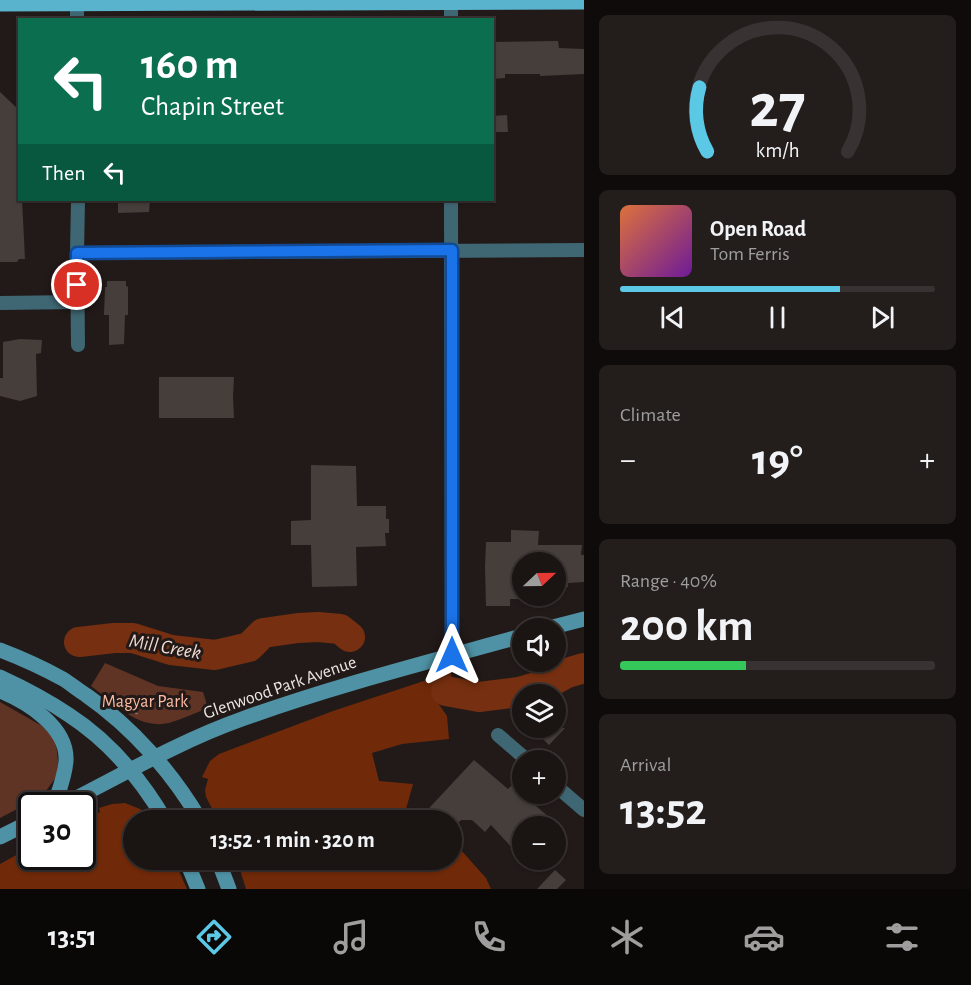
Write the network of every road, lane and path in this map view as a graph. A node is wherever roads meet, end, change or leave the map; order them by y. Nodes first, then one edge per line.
1 (107, 2) edge
2 (451, 2) junction
3 (584, 2) edge
4 (0, 4) edge
5 (77, 12) edge
6 (451, 18) edge
7 (78, 201) edge
8 (452, 201) edge
9 (452, 250) junction
10 (584, 250) edge
11 (77, 253) junction
12 (77, 302) junction
13 (0, 303) edge
14 (78, 345) dead end
15 (584, 619) edge
16 (566, 624) edge
17 (512, 639) edge
18 (0, 650) edge
19 (452, 655) junction
20 (0, 677) edge
21 (0, 691) edge
22 (145, 694) dead end
23 (136, 714) dead end
24 (498, 735) dead end
25 (515, 750) edge
26 (154, 758) junction
27 (131, 770) junction
28 (59, 792) edge
29 (88, 792) edge
30 (566, 794) edge
31 (158, 810) edge
32 (194, 810) edge
33 (584, 810) edge
34 (18, 828) edge
35 (0, 837) edge
36 (190, 870) edge
37 (222, 870) edge
38 (198, 889) edge
39 (229, 889) edge

1 - 2 main road
1 - 5 main road
2 - 3 main road
2 - 6 street
4 - 5 main road
7 - 11 street
8 - 9 street
9 - 10 street
9 - 11 street
9 - 19 street
11 - 12 street
12 - 13 street
12 - 14 street
15 - 16 main road
17 - 19 main road, Glenwood Park Avenue
18 - 26 main road
19 - 26 main road, Glenwood Park Avenue
20 - 27 main road
21 - 28 main road
22 - 23 path
24 - 25 street
26 - 27 main road, Glenwood Park Avenue
26 - 32 main road
27 - 29 main road, Glenwood Park Avenue
27 - 31 main road
30 - 33 street
34 - 35 main road
36 - 38 main road
37 - 39 main road

